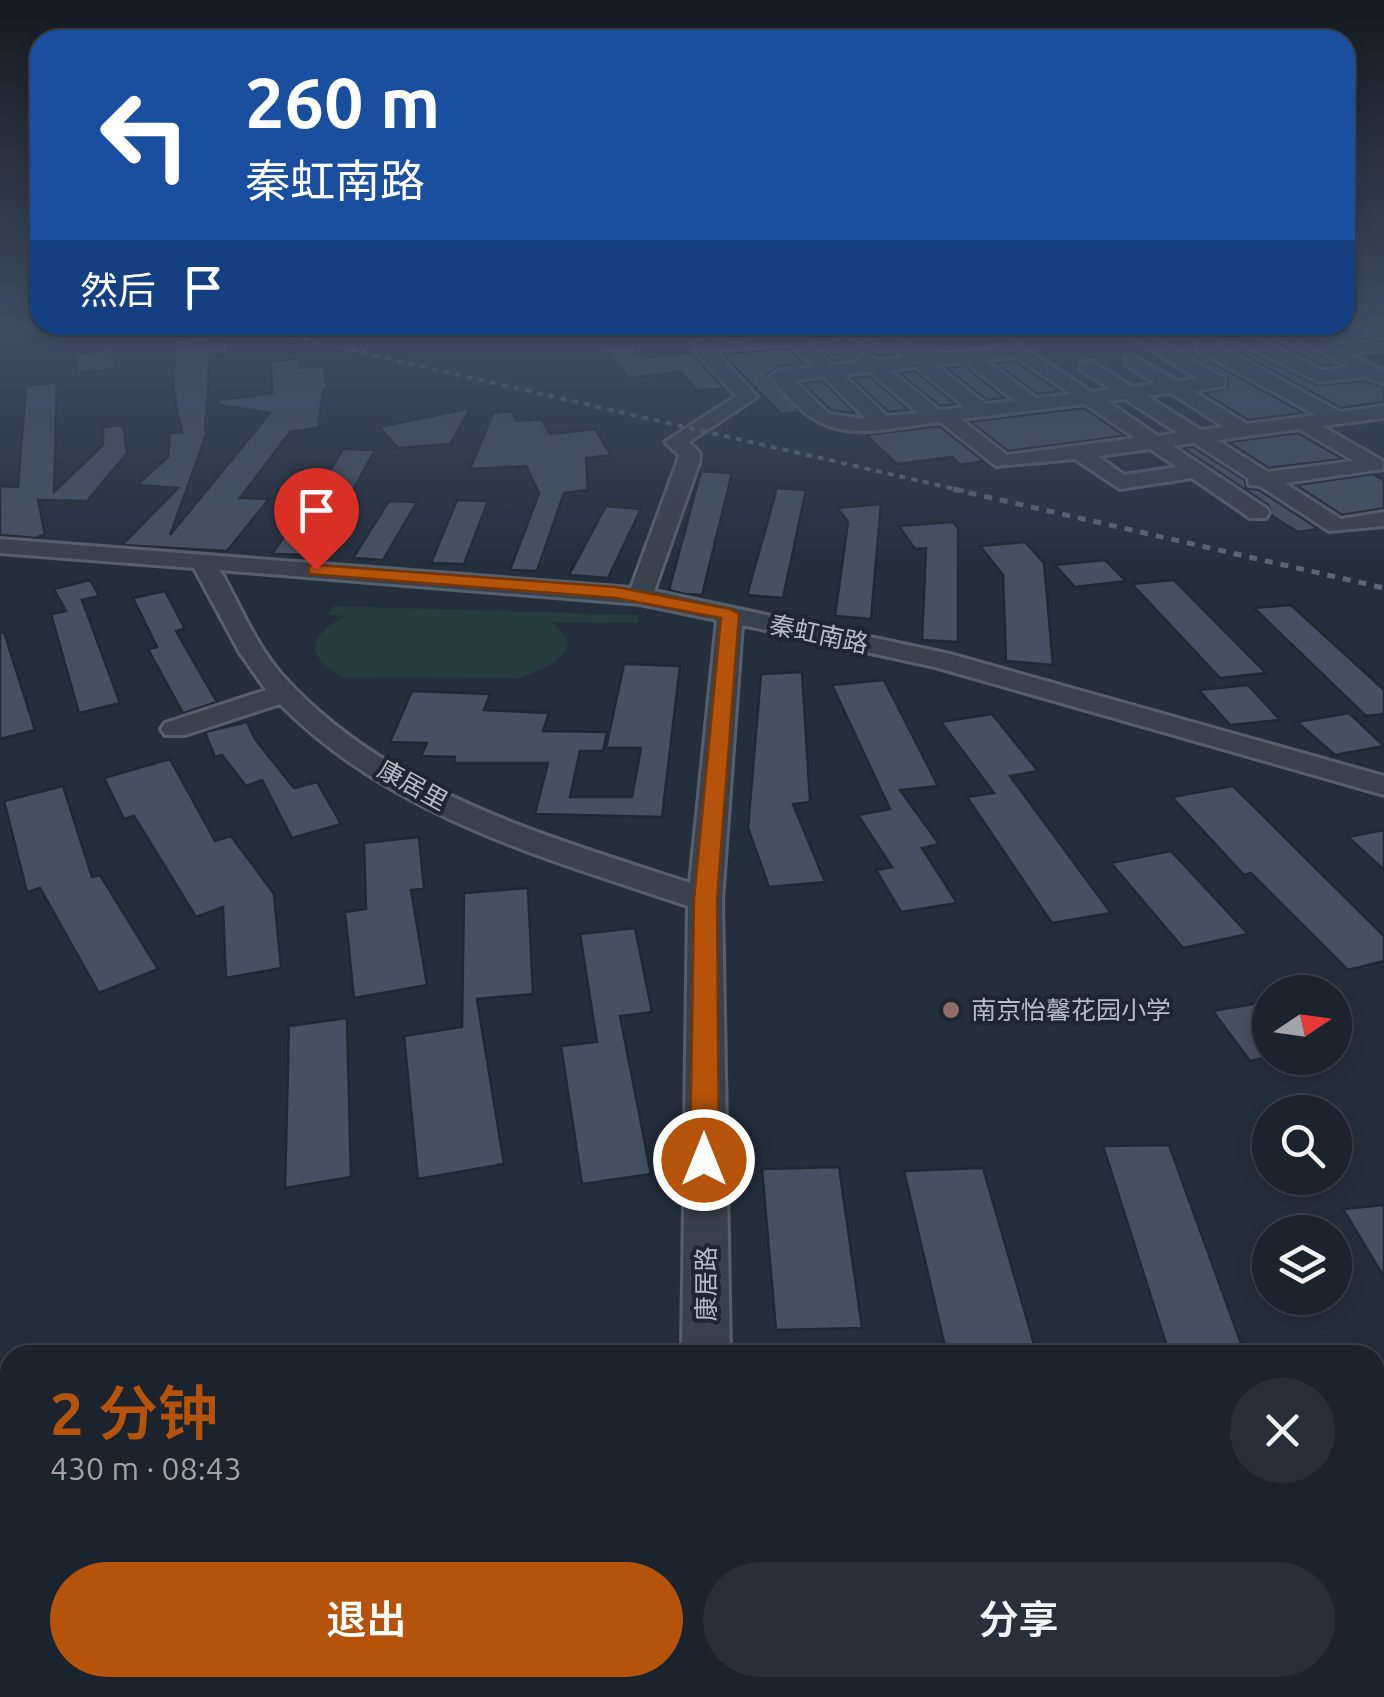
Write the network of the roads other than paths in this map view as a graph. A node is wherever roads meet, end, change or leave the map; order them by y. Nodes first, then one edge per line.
1 (725, 410) edge
2 (812, 410) edge
3 (868, 410) edge
4 (932, 410) edge
5 (986, 410) edge
6 (988, 410) edge
7 (1047, 410) edge
8 (1107, 410) edge
9 (1158, 410) edge
10 (1212, 410) edge
11 (1322, 410) edge
12 (940, 416) junction
13 (1381, 416) edge
14 (1340, 420) junction
15 (882, 423) junction
16 (1304, 424) junction
17 (1245, 431) junction
18 (1200, 436) junction
19 (1384, 441) edge
20 (1154, 442) junction
21 (1343, 446) junction
22 (1105, 449) junction
23 (1079, 452) junction
24 (1054, 456) junction
25 (1380, 467) edge
26 (1196, 472) junction
27 (1266, 479) junction
28 (1218, 486) junction
29 (1258, 514) dead end
30 (1384, 518) edge
31 (0, 546) edge
32 (203, 562) junction
33 (640, 596) junction
34 (730, 614) junction
35 (284, 693) junction
36 (175, 729) dead end
37 (1384, 786) edge
38 (706, 900) junction
39 (706, 1345) edge

1 - 33 street
2 - 15 street
3 - 15 street
4 - 12 street
5 - 12 street
6 - 24 street
7 - 22 street
8 - 20 street
9 - 18 street
10 - 17 street
11 - 14 street
12 - 15 street
12 - 24 street
13 - 14 street
14 - 16 street
16 - 17 street
16 - 21 street
17 - 18 street
18 - 20 street
18 - 27 street
19 - 21 street
20 - 22 street
20 - 26 street
21 - 25 street
22 - 23 street
23 - 24 street
23 - 26 street
25 - 27 street
26 - 28 street
27 - 28 street
27 - 30 street
28 - 29 street
31 - 32 street, 秦虹南路
32 - 33 street, 秦虹南路
32 - 35 street, 康居里
33 - 34 street, 秦虹南路
34 - 37 street, 秦虹南路
34 - 38 street, 康居路
35 - 36 street
35 - 38 street, 康居里
38 - 39 street, 康居路

